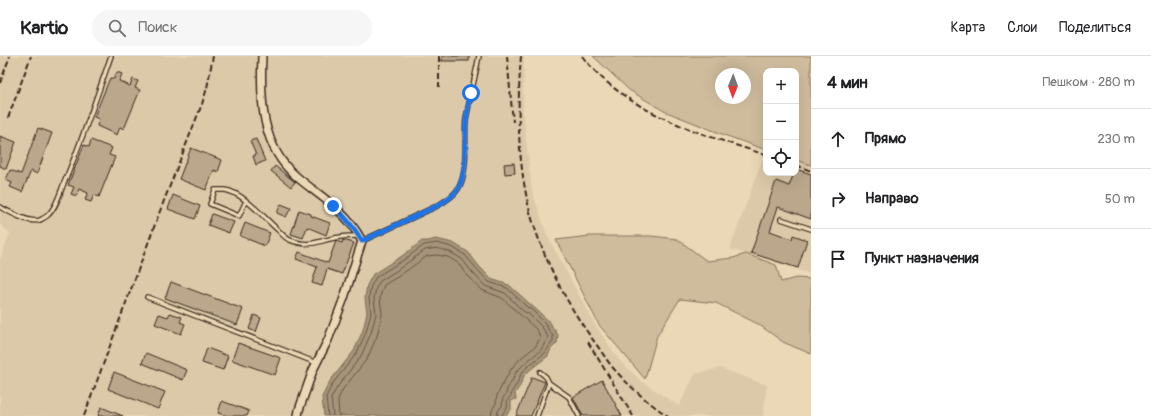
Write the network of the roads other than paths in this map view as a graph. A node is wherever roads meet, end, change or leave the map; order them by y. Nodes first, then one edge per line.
1 (111, 56) edge
2 (262, 56) edge
3 (479, 56) edge
4 (246, 200) junction
5 (0, 207) edge
6 (781, 218) dead end
7 (811, 229) edge
8 (360, 239) junction
9 (147, 297) dead end
10 (317, 363) junction
11 (540, 372) dead end
12 (549, 383) junction
13 (298, 416) edge
14 (537, 416) edge
15 (579, 416) edge

1 - 5 lane
2 - 8 street
3 - 8 lane
4 - 4 lane
4 - 8 lane
6 - 7 lane
8 - 10 street
9 - 10 lane
10 - 13 street
11 - 12 lane
12 - 14 lane
12 - 15 lane

